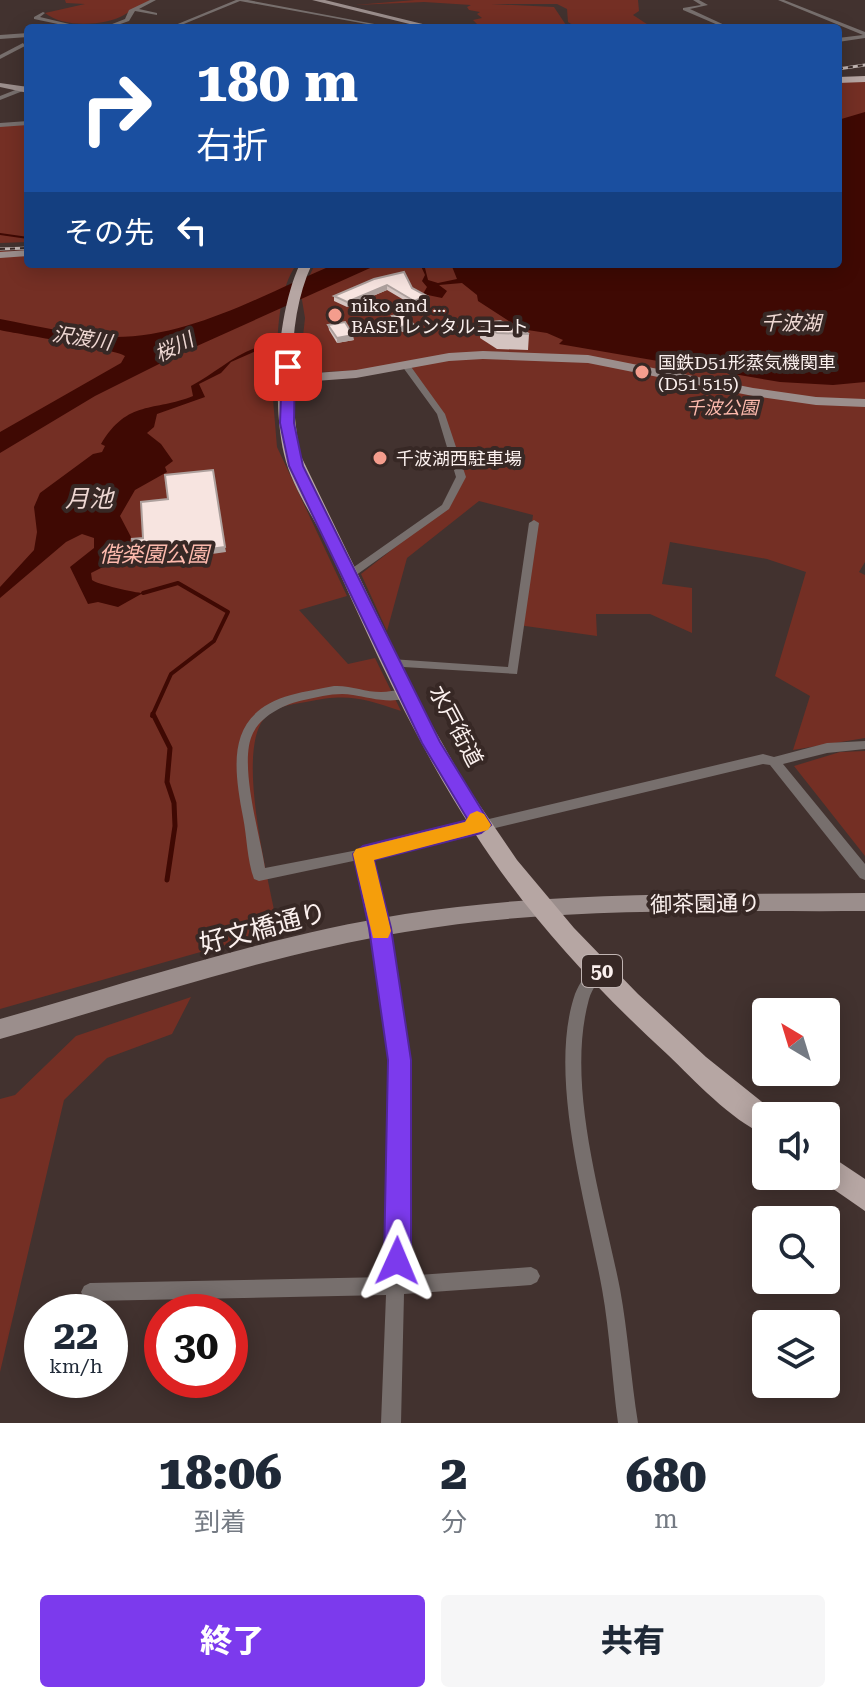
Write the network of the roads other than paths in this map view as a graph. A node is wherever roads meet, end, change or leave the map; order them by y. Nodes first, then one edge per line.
1 (154, 0) edge
2 (240, 0) edge
3 (316, 0) edge
4 (695, 0) edge
5 (780, 0) edge
6 (146, 3) junction
7 (165, 7) dead end
8 (134, 9) junction
9 (43, 13) dead end
10 (155, 14) dead end
11 (58, 24) edge
12 (116, 24) edge
13 (180, 24) edge
14 (361, 24) edge
15 (418, 24) edge
16 (720, 24) edge
17 (838, 24) edge
18 (842, 26) edge
19 (24, 35) edge
20 (865, 35) edge
21 (0, 37) edge
22 (842, 39) edge
23 (23, 45) dead end
24 (0, 57) edge
25 (865, 79) edge
26 (842, 80) edge
27 (0, 85) edge
28 (24, 88) edge
29 (24, 89) edge
30 (0, 98) edge
31 (24, 123) edge
32 (0, 125) edge
33 (24, 253) edge
34 (0, 255) edge
35 (304, 268) edge
36 (406, 366) junction
37 (288, 379) junction
38 (865, 403) edge
39 (534, 523) dead end
40 (348, 576) junction
41 (391, 663) junction
42 (407, 694) junction
43 (865, 745) edge
44 (774, 762) junction
45 (481, 825) junction
46 (363, 854) junction
47 (865, 874) edge
48 (865, 902) edge
49 (545, 910) junction
50 (380, 928) junction
51 (599, 967) junction
52 (0, 1029) edge
53 (752, 1110) edge
54 (840, 1178) edge
55 (865, 1197) edge
56 (531, 1276) dead end
57 (397, 1286) junction
58 (90, 1292) dead end
59 (391, 1423) edge
60 (628, 1423) edge

1 - 6 street
2 - 13 street
2 - 14 street
3 - 15 street
4 - 16 street
5 - 17 street
6 - 7 street
6 - 8 street
8 - 10 street
8 - 12 street
9 - 11 street
18 - 20 street
19 - 21 street
20 - 22 street
23 - 24 street
25 - 26 main road
27 - 28 street
29 - 30 street
31 - 32 street
33 - 34 street
35 - 37 main road, 水戸街道 / 50
36 - 37 street
36 - 38 street
36 - 40 street
37 - 40 main road, 水戸街道 / 50
39 - 41 street
40 - 41 main road, 水戸街道 / 50
41 - 42 main road, 水戸街道 / 50
42 - 45 main road, 水戸街道 / 50
42 - 46 street
43 - 44 street
44 - 45 street
44 - 47 street
45 - 46 street
45 - 49 main road, 水戸街道 / 50
46 - 50 street
48 - 49 street, 御茶園通り
49 - 50 street, 好文橋通り
49 - 51 main road, 水戸街道 / 50
50 - 52 street, 好文橋通り
50 - 57 street
51 - 53 main road, 水戸街道 / 50
51 - 60 street
54 - 55 main road
56 - 57 street
57 - 58 street
57 - 59 street

